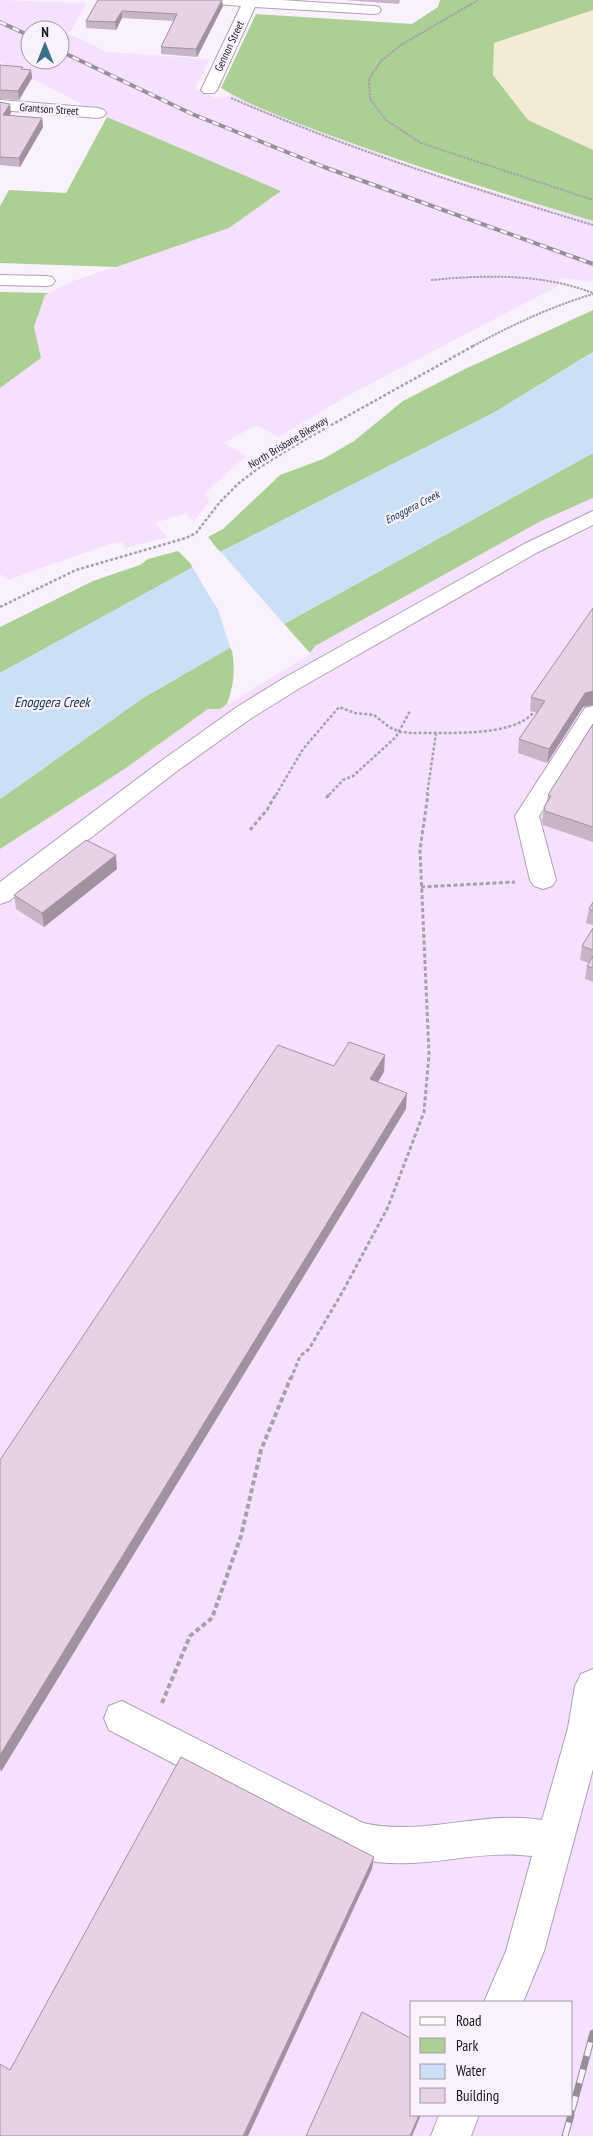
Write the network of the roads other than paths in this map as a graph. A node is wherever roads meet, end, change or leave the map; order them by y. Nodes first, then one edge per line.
1 (211, 0) edge
2 (250, 2) junction
3 (296, 2) edge
4 (374, 10) dead end
5 (209, 90) road end
6 (0, 106) edge
7 (98, 113) dead end
8 (0, 280) edge
9 (46, 281) dead end
10 (593, 517) edge
11 (593, 713) edge
12 (543, 880) road end
13 (0, 894) edge
14 (593, 1686) edge
15 (122, 1718) dead end
16 (555, 1841) junction
17 (504, 2001) edge
18 (460, 2116) edge
19 (451, 2136) edge

1 - 2 street
2 - 3 street
2 - 5 street, Gennon Street
3 - 4 street
6 - 7 street, Grantson Street
8 - 9 street
10 - 13 street
11 - 12 street
14 - 16 street
15 - 16 street
16 - 17 street
18 - 19 street

